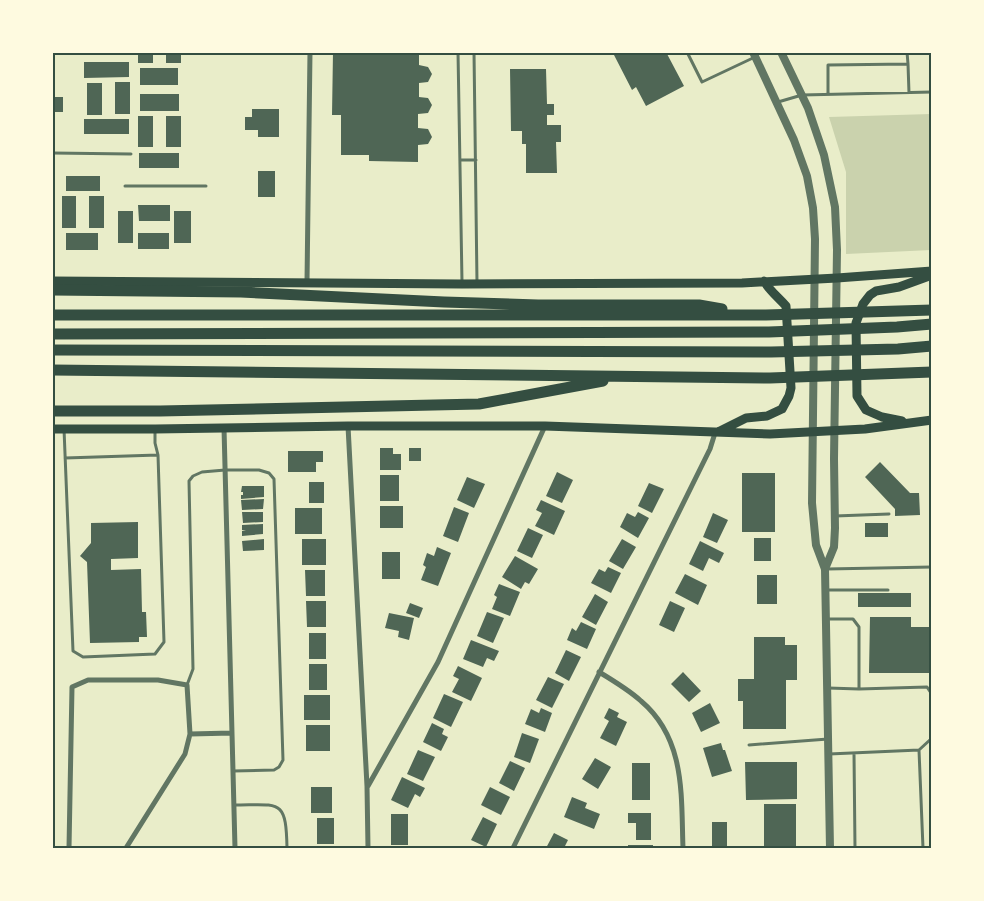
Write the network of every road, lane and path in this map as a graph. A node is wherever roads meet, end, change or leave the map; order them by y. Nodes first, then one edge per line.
1 (310, 52) edge
2 (458, 52) edge
3 (474, 52) edge
4 (687, 52) edge
5 (781, 52) edge
6 (908, 52) edge
7 (754, 55) edge
8 (908, 64) junction
9 (932, 92) edge
10 (908, 93) junction
11 (828, 94) junction
12 (802, 95) junction
13 (776, 102) junction
14 (52, 153) edge
15 (131, 154) dead end
16 (460, 160) junction
17 (476, 160) junction
18 (125, 186) dead end
19 (206, 186) dead end
20 (932, 271) edge
21 (932, 275) edge
22 (837, 278) junction
23 (815, 280) junction
24 (52, 281) edge
25 (764, 281) junction
26 (307, 282) junction
27 (477, 283) junction
28 (462, 284) junction
29 (52, 290) edge
30 (932, 310) edge
31 (52, 315) edge
32 (766, 315) junction
33 (932, 324) edge
34 (52, 334) edge
35 (932, 346) edge
36 (52, 350) edge
37 (52, 370) edge
38 (932, 372) edge
39 (629, 377) junction
40 (52, 411) edge
41 (932, 420) edge
42 (910, 422) junction
43 (348, 426) junction
44 (545, 426) junction
45 (64, 428) junction
46 (224, 428) junction
47 (52, 429) edge
48 (155, 429) junction
49 (835, 431) junction
50 (715, 433) junction
51 (812, 433) junction
52 (158, 455) junction
53 (65, 458) junction
54 (225, 470) junction
55 (889, 514) dead end
56 (835, 516) junction
57 (932, 567) edge
58 (825, 569) junction
59 (825, 590) junction
60 (888, 590) dead end
61 (826, 619) junction
62 (599, 672) junction
63 (187, 685) junction
64 (827, 688) junction
65 (858, 689) junction
66 (932, 709) edge
67 (232, 733) junction
68 (190, 734) junction
69 (932, 738) edge
70 (828, 739) junction
71 (749, 745) dead end
72 (919, 750) junction
73 (854, 753) junction
74 (828, 754) junction
75 (233, 771) junction
76 (367, 786) junction
77 (234, 806) junction
78 (69, 848) edge
79 (126, 848) edge
80 (235, 848) edge
81 (287, 848) edge
82 (368, 848) edge
83 (513, 848) edge
84 (682, 848) edge
85 (830, 848) edge
86 (855, 848) edge
87 (923, 848) edge

1 - 26 street
2 - 16 lane
3 - 17 lane
4 - 7 lane
5 - 12 street
6 - 8 lane
7 - 13 street
8 - 10 lane
8 - 11 lane
9 - 10 lane
10 - 11 lane
11 - 12 lane
12 - 13 lane
12 - 22 street
13 - 23 street
14 - 15 lane
16 - 17 lane
16 - 28 lane
17 - 27 lane
18 - 19 lane
20 - 22 main road
21 - 42 main road
22 - 23 main road
22 - 49 street
23 - 25 main road
23 - 51 street
24 - 26 main road
25 - 27 main road
25 - 50 main road
26 - 28 main road
27 - 28 main road
29 - 32 highway
30 - 32 highway
31 - 32 highway
33 - 34 highway
35 - 36 highway
37 - 39 highway
38 - 39 highway
39 - 40 highway
41 - 42 main road
42 - 49 main road
43 - 44 main road
43 - 46 main road
43 - 76 street
44 - 50 main road
44 - 76 street
45 - 47 main road
45 - 48 main road
45 - 53 lane
46 - 48 main road
46 - 54 street
48 - 52 lane
49 - 51 main road
49 - 56 street
50 - 51 main road
50 - 62 street
51 - 58 street
52 - 53 lane
52 - 53 lane
54 - 63 lane
54 - 67 street
54 - 75 lane
55 - 56 lane
56 - 58 street
57 - 58 lane
58 - 59 street
59 - 60 lane
59 - 61 street
61 - 64 street
61 - 65 lane
62 - 83 street
62 - 84 street
63 - 68 street
63 - 78 street
64 - 65 lane
64 - 70 street
65 - 66 lane
67 - 68 street
67 - 75 street
68 - 79 street
69 - 72 lane
70 - 71 lane
70 - 74 street
72 - 73 lane
72 - 87 lane
73 - 74 lane
73 - 86 lane
74 - 85 street
75 - 77 street
76 - 82 street
77 - 80 street
77 - 81 lane

